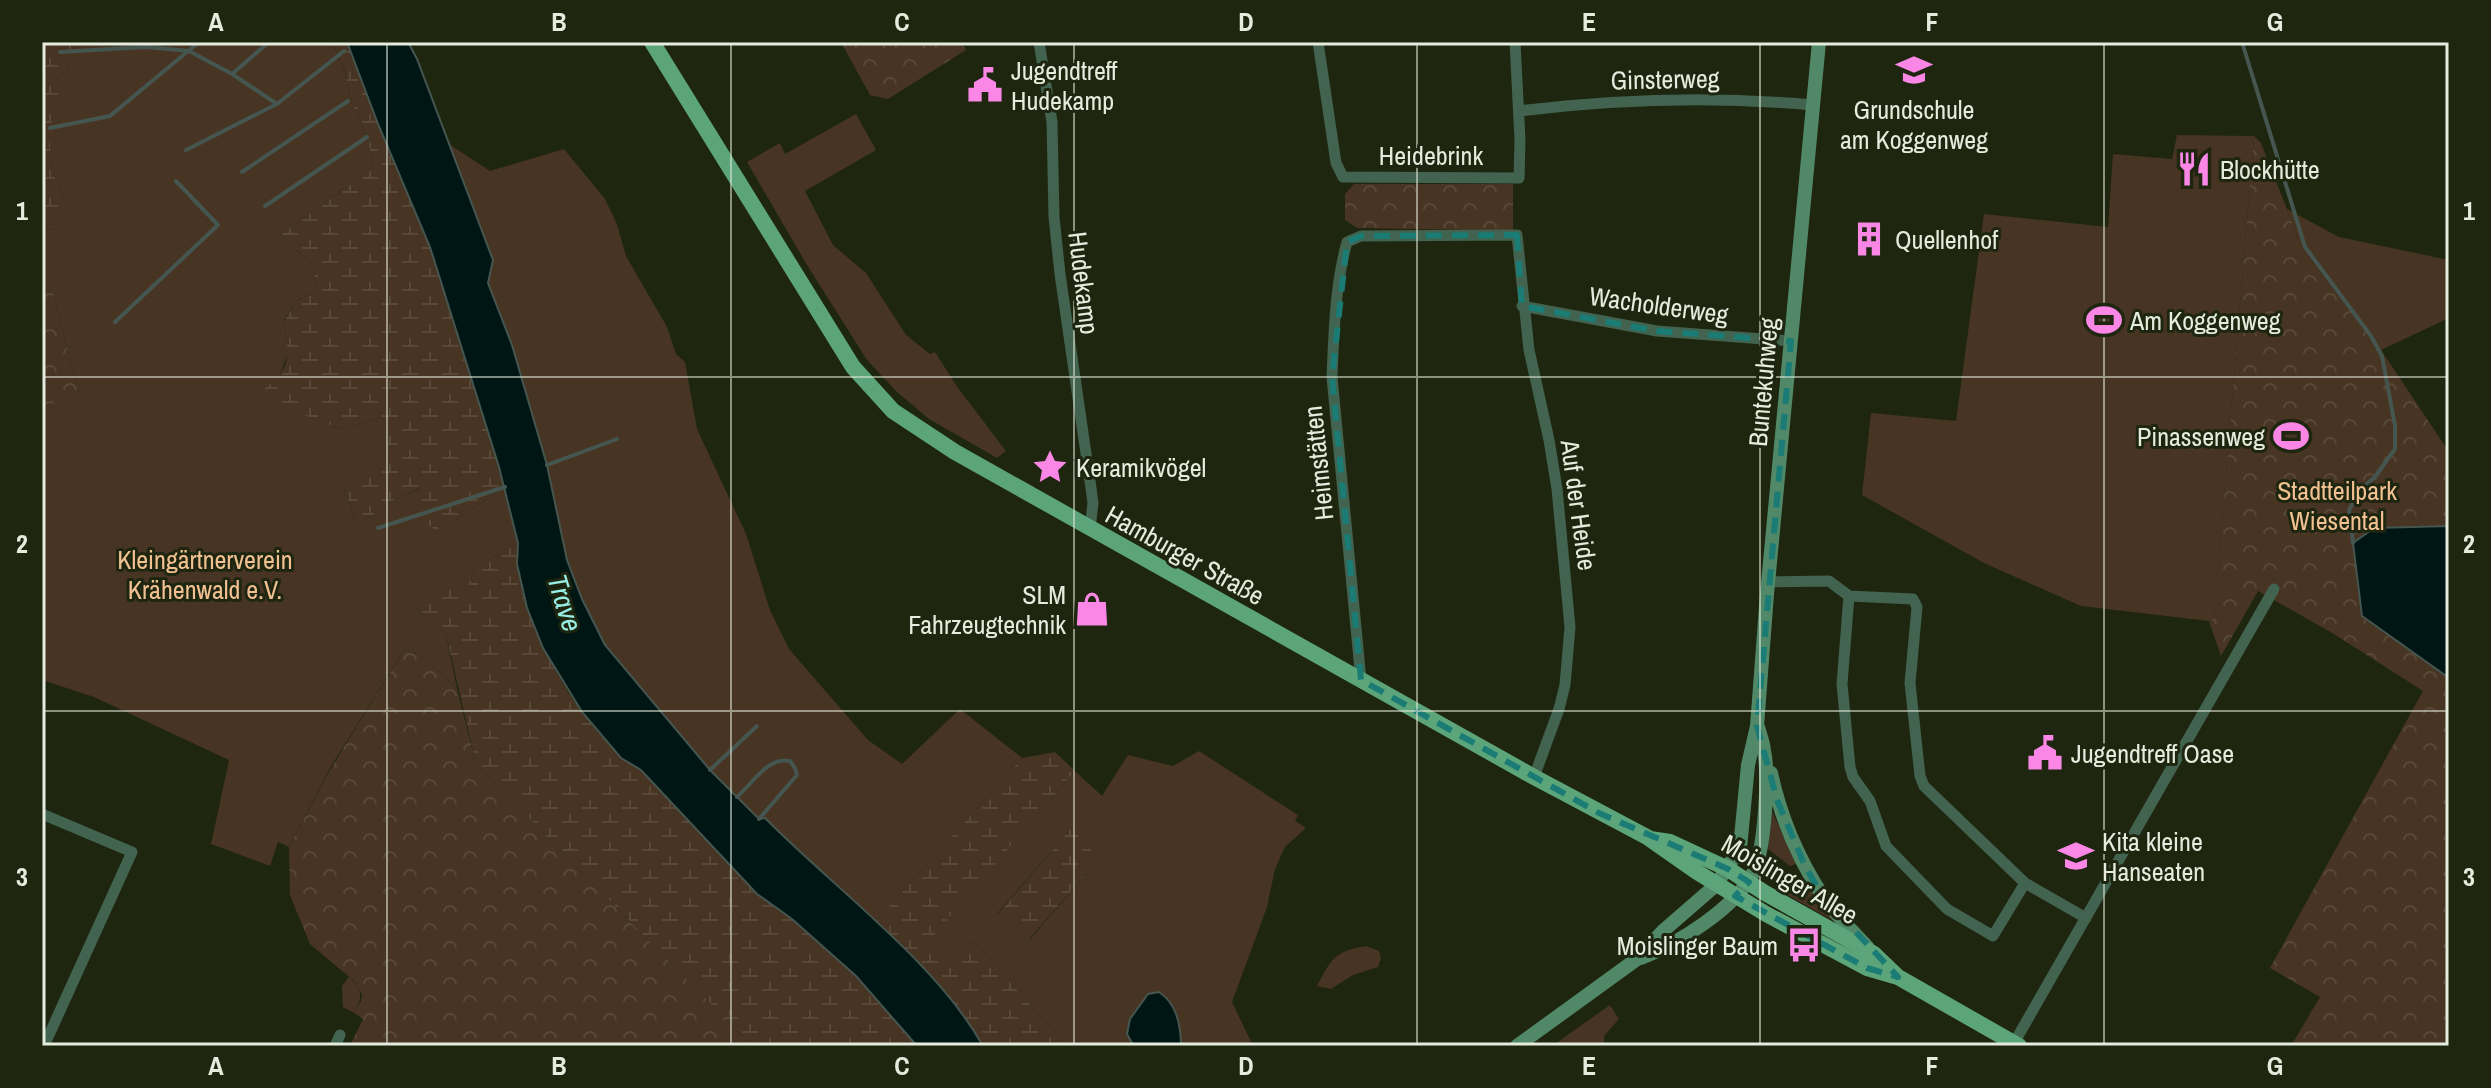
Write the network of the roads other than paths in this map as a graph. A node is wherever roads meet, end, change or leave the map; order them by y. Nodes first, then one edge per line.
1 (652, 42) edge
2 (1039, 42) edge
3 (1318, 42) edge
4 (1515, 42) edge
5 (1819, 42) edge
6 (1813, 105) junction
7 (1519, 111) junction
8 (1517, 235) joint
9 (1522, 306) junction
10 (1791, 341) junction
11 (1090, 529) junction
12 (1768, 582) junction
13 (2274, 589) dead end
14 (1849, 596) junction
15 (1361, 680) junction
16 (1757, 726) junction
17 (1765, 753) junction
18 (1534, 777) junction
19 (42, 814) edge
20 (1650, 839) junction
21 (1728, 869) junction
22 (1748, 882) junction
23 (2025, 883) junction
24 (1716, 885) junction
25 (1735, 896) junction
26 (1756, 908) joint
27 (2086, 918) junction
28 (1874, 954) junction
29 (1637, 959) junction
30 (1898, 977) junction
31 (2017, 1044) edge
32 (44, 1046) edge
33 (1517, 1046) edge

1 - 11 main road, Hamburger Straße
2 - 11 street, Hudekamp
3 - 7 street, Heidebrink
4 - 7 street
5 - 6 main road, Buntekuhweg
6 - 7 street, Ginsterweg
6 - 10 main road, Buntekuhweg
8 - 9 street, Auf der Heide
8 - 15 street, Heimstätten
9 - 10 street, Wacholderweg
9 - 18 street, Auf der Heide
10 - 12 main road, Buntekuhweg
11 - 15 main road, Hamburger Straße
12 - 14 street
12 - 16 main road, Buntekuhweg
13 - 27 street
14 - 23 street
14 - 23 street
15 - 18 main road, Hamburger Straße
16 - 17 main road, Buntekuhweg
16 - 21 main road, Buntekuhweg
17 - 22 main road, Buntekuhweg
17 - 28 main road
18 - 20 main road, Hamburger Straße
19 - 32 street
20 - 21 main road, Moislinger Allee
20 - 24 main road, Hamburger Straße
21 - 22 main road, Moislinger Allee
21 - 24 main road, Buntekuhweg
22 - 25 main road, Buntekuhweg
22 - 28 main road, Moislinger Allee
23 - 27 street
24 - 25 main road, Hamburger Straße
24 - 29 main road, Buntekuhweg
25 - 26 main road, Hamburger Straße
25 - 29 main road, Buntekuhweg
26 - 30 main road, Moislinger Allee
27 - 31 street
28 - 30 main road, Moislinger Allee
29 - 33 main road
30 - 31 main road, Moislinger Allee

